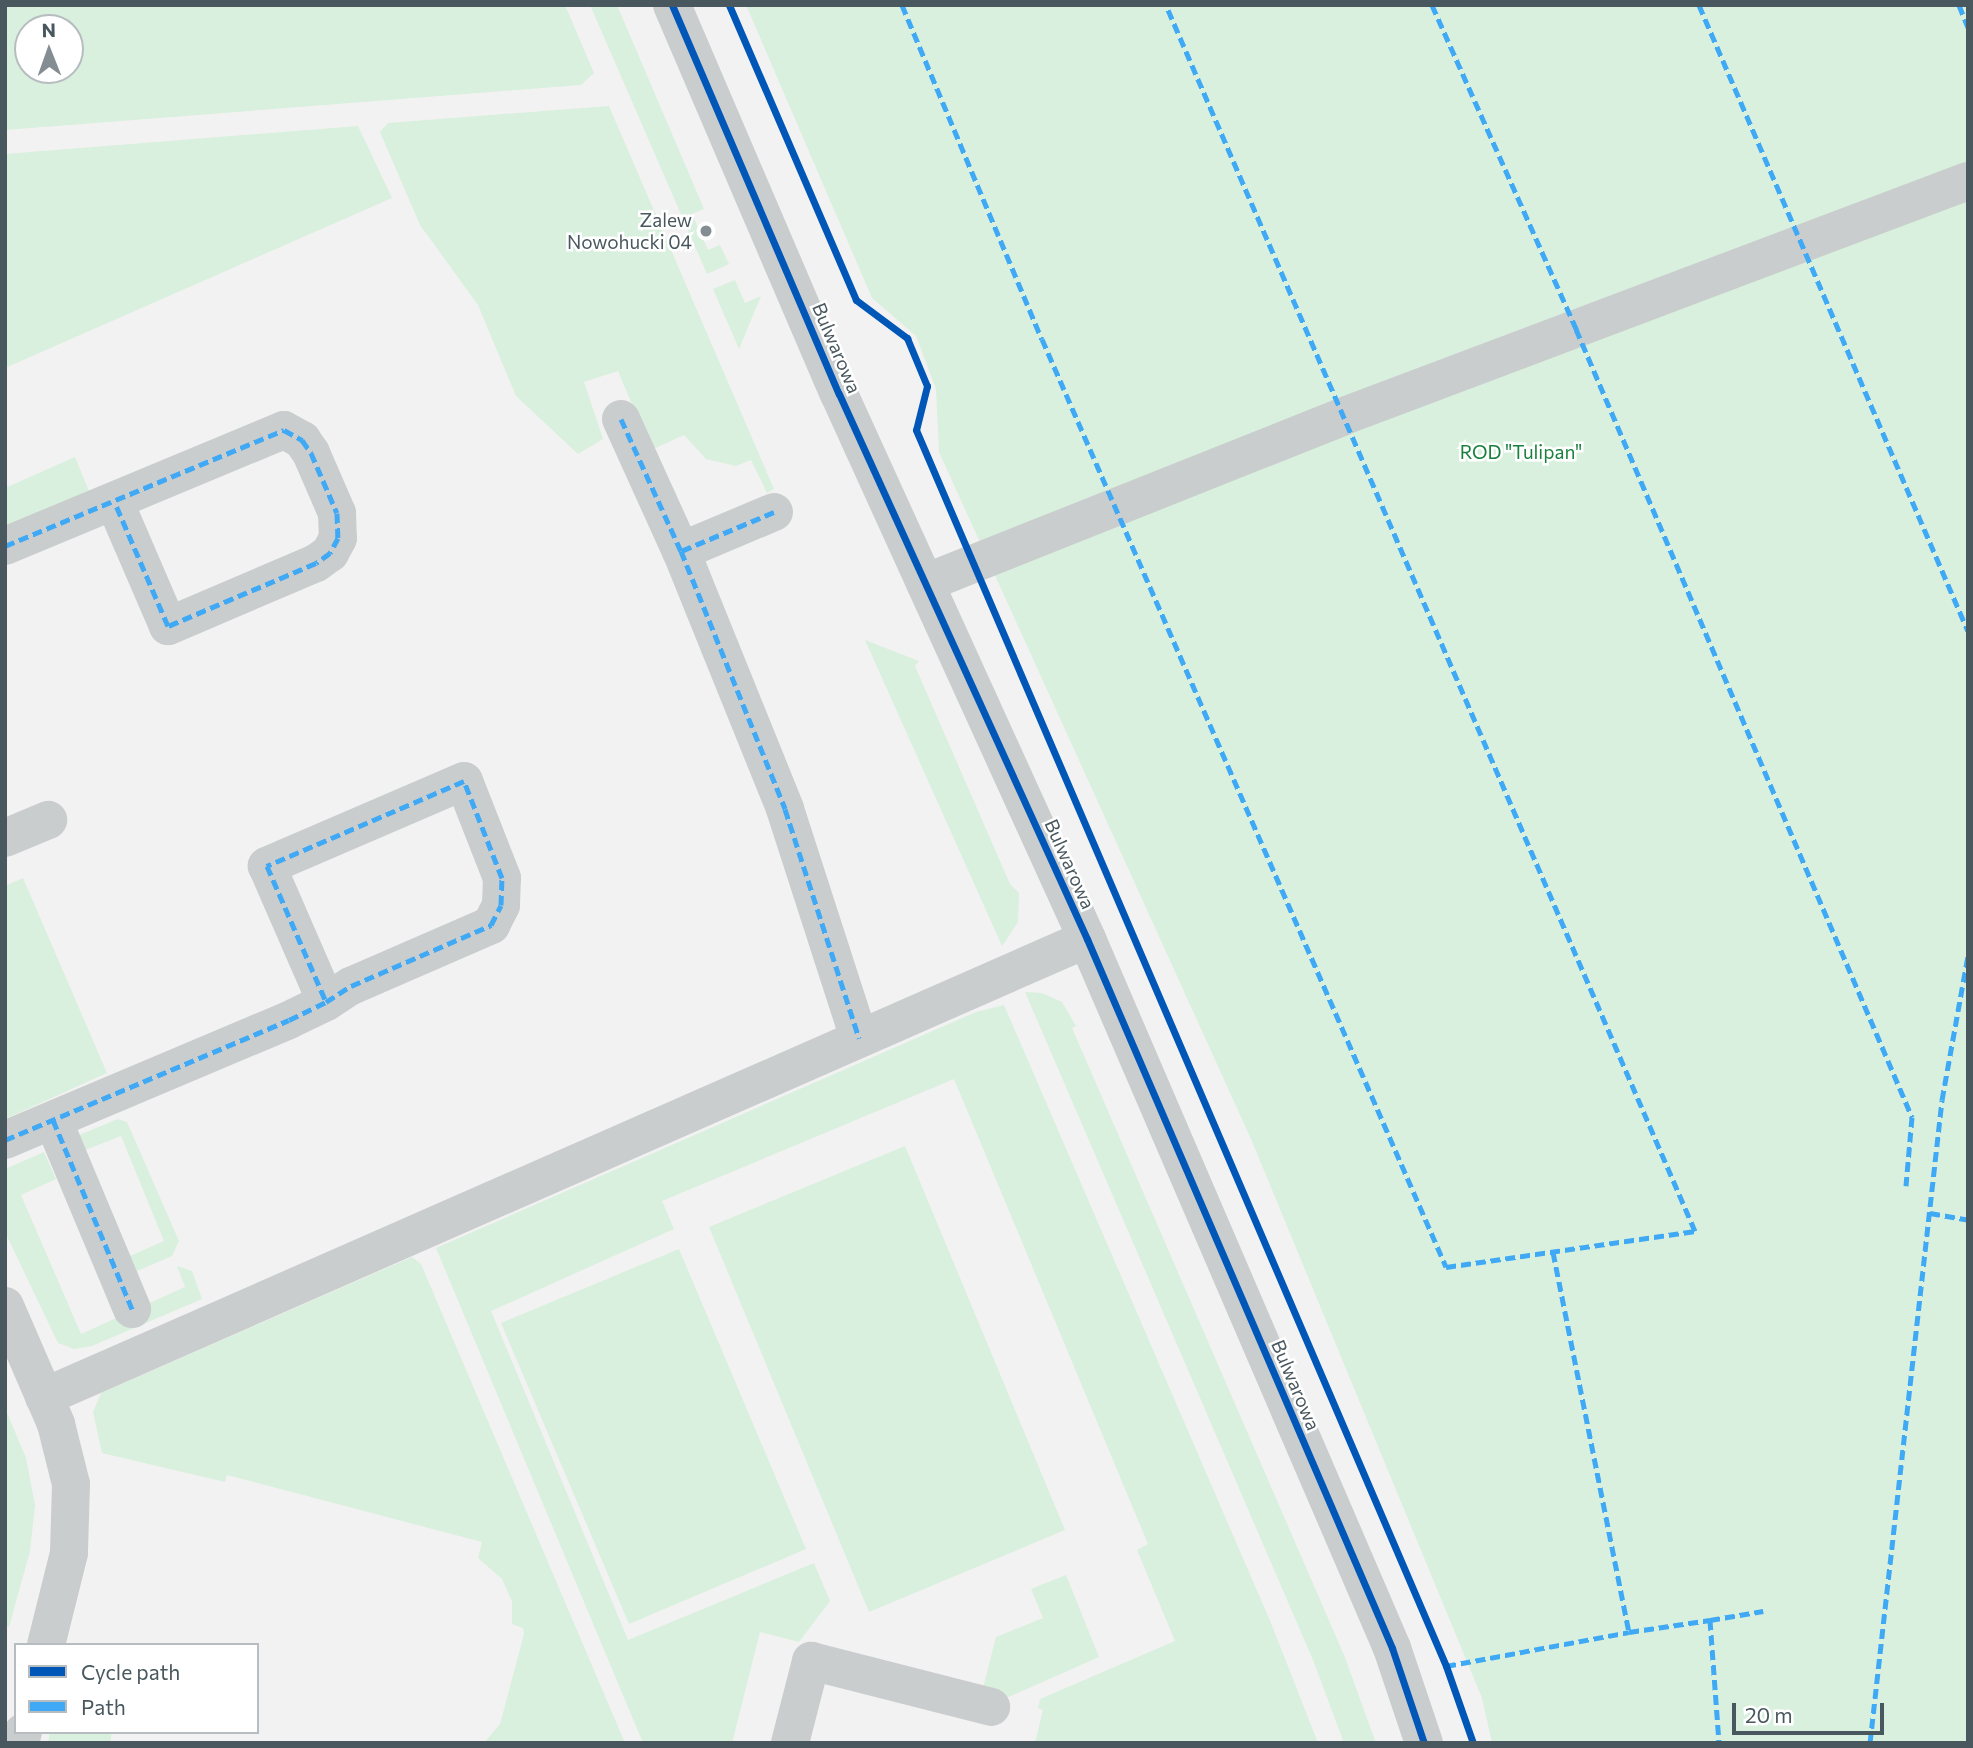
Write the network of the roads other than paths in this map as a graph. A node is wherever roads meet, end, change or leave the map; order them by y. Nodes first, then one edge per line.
1 (672, 5) edge
2 (1968, 181) edge
3 (621, 419) dead end
4 (115, 503) junction
5 (774, 512) dead end
6 (5, 546) edge
7 (681, 551) junction
8 (925, 583) junction
9 (48, 820) dead end
10 (5, 838) edge
11 (1087, 939) junction
12 (326, 1002) junction
13 (859, 1038) junction
14 (53, 1120) junction
15 (5, 1140) edge
16 (5, 1306) edge
17 (132, 1309) dead end
18 (44, 1397) junction
19 (46, 1643) edge
20 (990, 1707) dead end
21 (790, 1743) edge
22 (1424, 1743) edge

1 - 8 street, Bulwarowa
2 - 8 street
3 - 7 street
4 - 4 street
4 - 6 street
5 - 7 street
7 - 13 street
8 - 11 street, Bulwarowa
9 - 10 street
11 - 13 street
11 - 22 street, Bulwarowa
12 - 12 street
12 - 14 street
13 - 18 street
14 - 15 street
14 - 17 street
16 - 18 street
18 - 19 street
20 - 21 street

